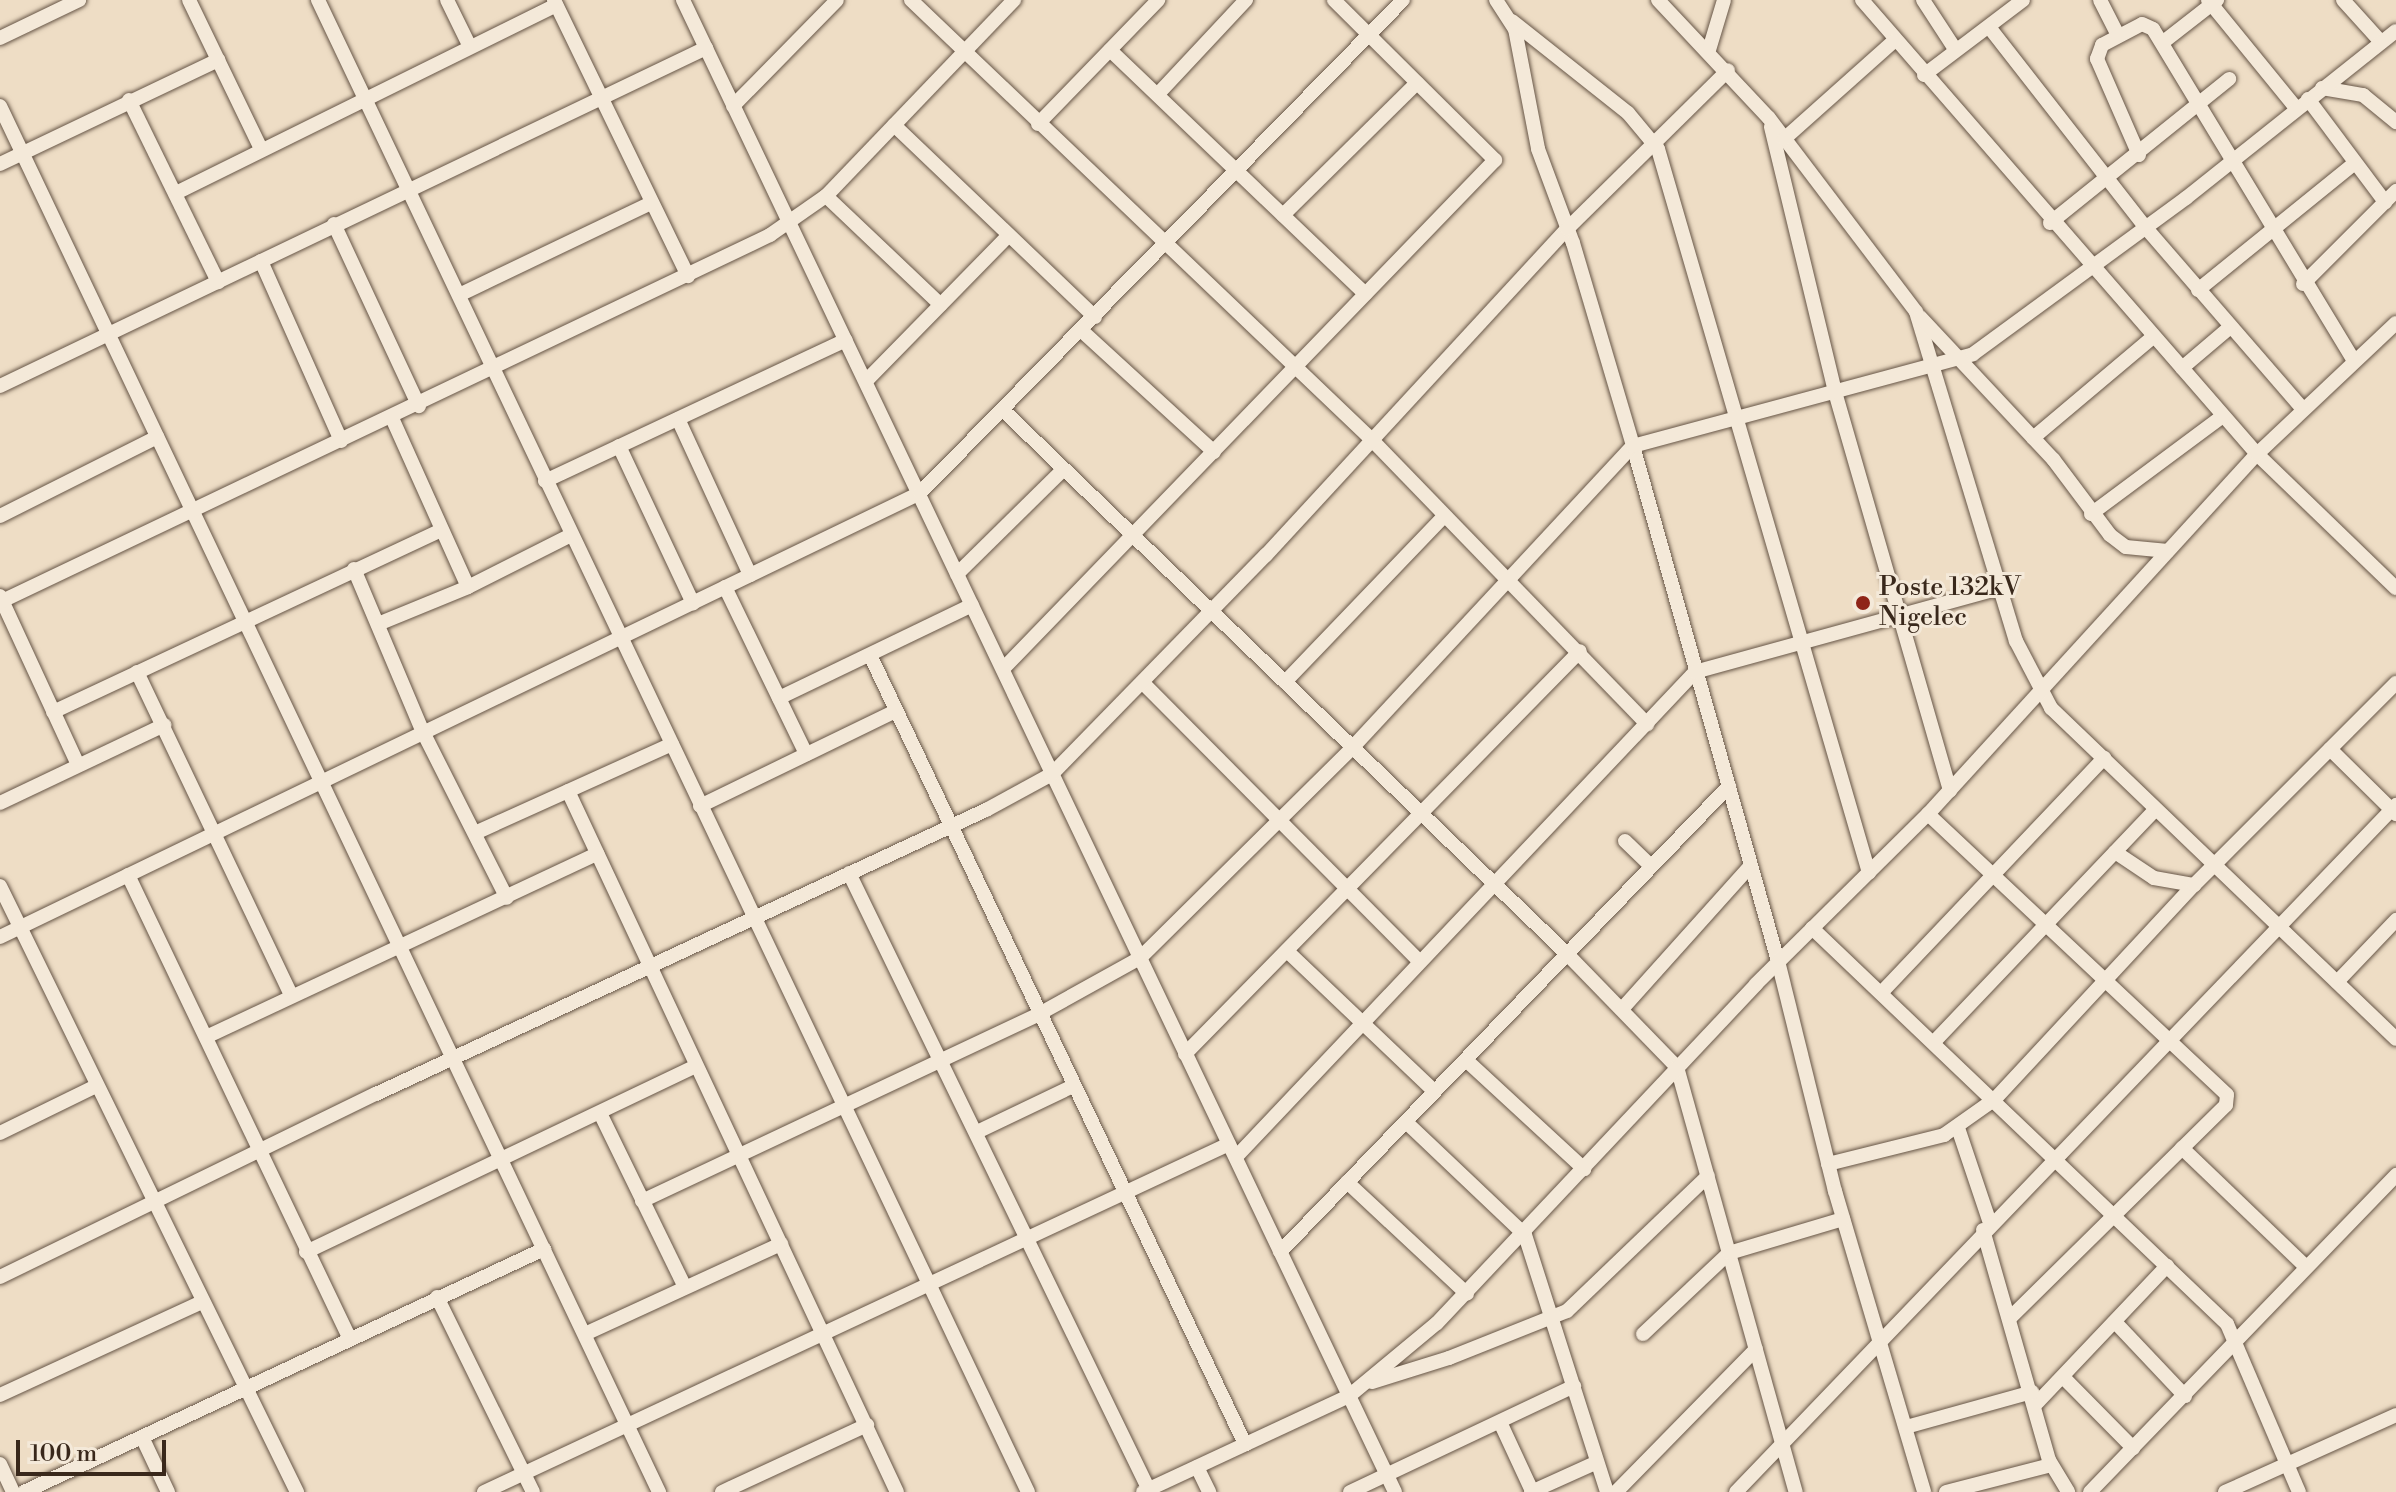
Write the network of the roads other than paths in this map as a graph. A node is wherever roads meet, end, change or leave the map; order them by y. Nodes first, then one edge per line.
1 (79, 0) edge
2 (189, 0) edge
3 (318, 0) edge
4 (447, 0) edge
5 (683, 0) edge
6 (837, 0) edge
7 (911, 0) edge
8 (1014, 0) edge
9 (1158, 0) edge
10 (1246, 0) edge
11 (1334, 0) edge
12 (1403, 0) edge
13 (1496, 0) edge
14 (1658, 0) edge
15 (1724, 0) edge
16 (1862, 0) edge
17 (1923, 0) edge
18 (2023, 0) edge
19 (2100, 0) edge
20 (2343, 0) edge
21 (555, 2) edge
22 (2212, 2) edge
23 (1512, 21) junction
24 (1989, 27) junction
25 (2396, 31) edge
26 (1369, 35) junction
27 (2118, 35) junction
28 (0, 38) edge
29 (1894, 41) junction
30 (2381, 42) junction
31 (2162, 43) junction
32 (470, 47) junction
33 (706, 48) junction
34 (1955, 49) junction
35 (1110, 50) junction
36 (1709, 50) junction
37 (964, 51) junction
38 (218, 60) junction
39 (1728, 70) junction
40 (1924, 75) junction
41 (2229, 79) dead end
42 (1417, 83) junction
43 (2322, 88) junction
44 (1158, 94) junction
45 (600, 97) junction
46 (364, 98) junction
47 (129, 100) junction
48 (2302, 104) junction
49 (0, 106) edge
50 (733, 106) junction
51 (2197, 107) junction
52 (1769, 118) junction
53 (2396, 122) edge
54 (1038, 124) junction
55 (894, 125) junction
56 (1784, 139) junction
57 (1655, 142) junction
58 (261, 149) junction
59 (23, 154) junction
60 (2139, 155) junction
61 (2232, 163) junction
62 (2355, 163) junction
63 (0, 164) edge
64 (1236, 170) junction
65 (2106, 179) junction
66 (407, 189) junction
67 (2396, 191) edge
68 (176, 193) junction
69 (826, 196) junction
70 (2385, 202) junction
71 (651, 203) junction
72 (1283, 215) junction
73 (790, 223) junction
74 (2050, 223) junction
75 (334, 224) junction
76 (2146, 228) junction
77 (1567, 229) junction
78 (2272, 231) junction
79 (1008, 236) junction
80 (1165, 244) junction
81 (261, 261) junction
82 (2090, 268) junction
83 (688, 276) junction
84 (218, 282) junction
85 (2303, 284) junction
86 (2198, 290) junction
87 (1365, 294) junction
88 (459, 295) junction
89 (941, 305) junction
90 (1916, 312) junction
91 (1095, 317) junction
92 (2396, 323) edge
93 (2229, 328) junction
94 (1082, 331) junction
95 (2153, 337) junction
96 (110, 338) junction
97 (846, 340) junction
98 (1960, 360) junction
99 (2354, 361) junction
100 (1296, 367) junction
101 (1935, 367) junction
102 (0, 368) edge
103 (2182, 368) junction
104 (493, 370) junction
105 (866, 381) junction
106 (4, 385) edge
107 (1835, 392) junction
108 (419, 406) junction
109 (2302, 408) junction
110 (1005, 412) junction
111 (2223, 416) junction
112 (392, 418) junction
113 (1737, 418) junction
114 (678, 419) junction
115 (157, 437) junction
116 (1369, 437) junction
117 (2033, 438) junction
118 (341, 441) junction
119 (619, 446) junction
120 (1633, 446) junction
121 (1214, 452) junction
122 (2257, 454) junction
123 (1063, 470) junction
124 (545, 481) junction
125 (920, 493) junction
126 (191, 510) junction
127 (2091, 514) junction
128 (0, 516) edge
129 (1444, 516) junction
130 (442, 530) junction
131 (571, 535) junction
132 (1133, 537) junction
133 (2168, 551) junction
134 (354, 569) junction
135 (957, 574) junction
136 (750, 575) junction
137 (1511, 581) junction
138 (468, 587) junction
139 (725, 587) junction
140 (1999, 588) junction
141 (2396, 588) edge
142 (1, 599) edge
143 (693, 603) junction
144 (972, 605) junction
145 (1212, 611) junction
146 (1899, 618) junction
147 (244, 621) junction
148 (378, 624) junction
149 (621, 637) junction
150 (1801, 643) junction
151 (1580, 651) junction
152 (870, 655) junction
153 (1003, 669) junction
154 (137, 672) junction
155 (1695, 672) junction
156 (1285, 682) junction
157 (1143, 683) junction
158 (2396, 683) edge
159 (2040, 692) junction
160 (779, 698) junction
161 (896, 711) junction
162 (53, 712) junction
163 (1647, 724) junction
164 (164, 725) junction
165 (422, 730) junction
166 (672, 744) junction
167 (1352, 748) junction
168 (2330, 749) junction
169 (806, 754) junction
170 (2104, 758) junction
171 (78, 765) junction
172 (1052, 774) junction
173 (320, 782) junction
174 (1729, 786) junction
175 (568, 791) junction
176 (1950, 791) junction
177 (0, 803) edge
178 (700, 806) junction
179 (2395, 810) edge
180 (2154, 811) junction
181 (1421, 814) junction
182 (1928, 814) junction
183 (1279, 820) junction
184 (950, 825) junction
185 (215, 833) junction
186 (475, 833) junction
187 (1625, 841) dead end
188 (2115, 852) junction
189 (597, 854) junction
190 (1751, 865) junction
191 (2215, 865) junction
192 (1651, 866) junction
193 (849, 873) junction
194 (1869, 873) junction
195 (1994, 873) junction
196 (128, 875) junction
197 (1493, 884) junction
198 (2194, 885) junction
199 (0, 886) edge
200 (1347, 889) junction
201 (507, 898) junction
202 (754, 918) junction
203 (2396, 920) edge
204 (2045, 923) junction
205 (2280, 926) junction
206 (19, 928) junction
207 (1812, 928) junction
208 (0, 937) edge
209 (399, 948) junction
210 (1287, 951) junction
211 (1567, 954) junction
212 (1140, 958) junction
213 (1419, 961) junction
214 (1778, 961) junction
215 (649, 969) junction
216 (2106, 981) junction
217 (2337, 982) junction
218 (1882, 992) junction
219 (291, 995) junction
220 (1622, 1009) junction
221 (1039, 1014) junction
222 (1361, 1022) junction
223 (206, 1037) junction
224 (2167, 1039) junction
225 (2396, 1039) edge
226 (1934, 1042) junction
227 (1185, 1054) junction
228 (452, 1059) junction
229 (942, 1060) junction
230 (1466, 1060) junction
231 (696, 1066) junction
232 (1677, 1067) junction
233 (96, 1086) junction
234 (1073, 1086) junction
235 (1435, 1092) junction
236 (1995, 1099) junction
237 (843, 1106) junction
238 (600, 1113) junction
239 (1406, 1122) junction
240 (1958, 1128) junction
241 (977, 1132) junction
242 (0, 1133) edge
243 (2182, 1148) junction
244 (257, 1150) junction
245 (1232, 1151) junction
246 (740, 1156) junction
247 (2056, 1156) junction
248 (499, 1157) junction
249 (1828, 1164) junction
250 (1584, 1169) junction
251 (2396, 1175) edge
252 (1708, 1176) junction
253 (1347, 1182) junction
254 (1123, 1194) junction
255 (154, 1200) junction
256 (642, 1201) junction
257 (2117, 1216) junction
258 (1843, 1219) junction
259 (1986, 1227) junction
260 (1525, 1235) junction
261 (1028, 1236) junction
262 (781, 1244) junction
263 (544, 1249) junction
264 (306, 1252) junction
265 (1280, 1252) junction
266 (1729, 1253) junction
267 (2167, 1266) junction
268 (2306, 1267) junction
269 (0, 1277) edge
270 (928, 1282) junction
271 (685, 1287) junction
272 (1467, 1294) junction
273 (437, 1297) junction
274 (202, 1302) junction
275 (2011, 1317) junction
276 (1553, 1318) junction
277 (2115, 1322) junction
278 (822, 1332) junction
279 (585, 1334) junction
280 (1643, 1334) dead end
281 (349, 1337) junction
282 (1878, 1343) junction
283 (2237, 1344) junction
284 (1756, 1349) junction
285 (2063, 1377) junction
286 (1363, 1384) junction
287 (1574, 1386) junction
288 (244, 1388) junction
289 (0, 1395) edge
290 (1349, 1396) junction
291 (2185, 1396) junction
292 (2033, 1399) junction
293 (2396, 1415) edge
294 (628, 1422) junction
295 (1500, 1422) junction
296 (867, 1425) junction
297 (1906, 1427) junction
298 (142, 1437) junction
299 (1245, 1444) junction
300 (1783, 1446) junction
301 (2133, 1448) junction
302 (1597, 1462) junction
303 (0, 1464) edge
304 (2051, 1465) junction
305 (2285, 1465) junction
306 (1197, 1467) junction
307 (523, 1472) junction
308 (1386, 1475) junction
309 (1146, 1491) edge
310 (13, 1492) edge
311 (24, 1492) edge
312 (168, 1492) edge
313 (297, 1492) edge
314 (484, 1492) edge
315 (533, 1492) edge
316 (659, 1492) edge
317 (722, 1492) edge
318 (897, 1492) edge
319 (1028, 1492) edge
320 (1209, 1492) edge
321 (1350, 1492) edge
322 (1395, 1492) edge
323 (1531, 1492) edge
324 (1607, 1492) edge
325 (1616, 1492) edge
326 (1736, 1492) edge
327 (1796, 1492) edge
328 (1924, 1492) edge
329 (1946, 1492) edge
330 (2068, 1492) edge
331 (2090, 1492) edge
332 (2225, 1492) edge
333 (2299, 1492) edge

1 - 28 street
2 - 38 street
3 - 46 street
4 - 32 street
5 - 33 street
6 - 50 street
7 - 37 street
8 - 37 street
9 - 35 street
10 - 44 street
11 - 26 street
12 - 26 street
13 - 23 street
14 - 36 street
15 - 36 street
16 - 29 street
17 - 34 street
18 - 24 street
19 - 27 street
20 - 30 street
21 - 32 street
21 - 45 street
22 - 31 street
22 - 48 street
23 - 57 street
23 - 77 street
24 - 34 street
24 - 65 street
25 - 30 street
26 - 42 street
26 - 64 street
27 - 31 street
27 - 60 street
29 - 40 street
29 - 56 street
30 - 43 street
31 - 51 street
32 - 46 street
33 - 45 street
33 - 50 street
34 - 40 street
35 - 44 street
35 - 54 street
36 - 39 street
37 - 54 street
37 - 55 street
38 - 47 street
38 - 58 street
39 - 52 street
39 - 57 street
40 - 74 street
41 - 51 street
42 - 72 street
42 - 87 street
43 - 48 street
43 - 53 street
44 - 64 street
45 - 66 street
45 - 71 street
46 - 58 street
46 - 66 street
47 - 59 street
47 - 68 street
48 - 61 street
48 - 62 street
49 - 59 street
50 - 73 street
51 - 60 street
51 - 61 street
52 - 56 street
52 - 107 street
54 - 80 street
55 - 69 street
55 - 79 street
56 - 90 street
57 - 77 street
57 - 113 street
58 - 68 street
59 - 63 street
59 - 96 street
60 - 65 street
61 - 76 street
61 - 78 street
62 - 70 street
62 - 78 street
64 - 72 street
64 - 80 street
65 - 74 street
65 - 76 street
66 - 75 street
66 - 88 street
67 - 70 street
68 - 84 street
69 - 73 street
69 - 89 street
70 - 85 street
71 - 83 street
71 - 88 street
72 - 87 street
73 - 83 street
73 - 97 street
74 - 82 street
75 - 81 street
75 - 108 street
76 - 82 street
76 - 86 street
77 - 116 street
77 - 120 street
78 - 85 street
78 - 86 street
79 - 89 street
79 - 91 street
80 - 91 street
80 - 100 street
81 - 84 street
81 - 118 street
82 - 95 street
82 - 98 street
83 - 104 street
84 - 96 street
85 - 99 street
86 - 93 street
87 - 100 street
88 - 104 street
89 - 105 street
90 - 98 street
90 - 101 street
91 - 94 street
92 - 99 street
93 - 103 street
93 - 109 street
94 - 110 street
94 - 121 street
95 - 103 street
95 - 117 street
96 - 106 street
96 - 115 street
97 - 105 street
97 - 114 street
98 - 101 street
98 - 117 street
99 - 109 street
100 - 116 street
100 - 121 street
101 - 107 street
101 - 140 street
102 - 106 street
103 - 111 street
104 - 108 street
104 - 124 street
105 - 125 street
107 - 113 street
107 - 146 street
108 - 112 street
109 - 122 street
110 - 123 street
110 - 125 street
111 - 122 street
111 - 127 street
112 - 118 street
112 - 130 street
113 - 120 street
113 - 150 street
114 - 119 street
114 - 136 street
115 - 126 street
115 - 128 street
116 - 129 street
116 - 145 street
117 - 127 street
118 - 126 street
119 - 124 street
119 - 143 street
120 - 137 street
120 - 155 street
121 - 132 street
122 - 133 street
122 - 141 street
123 - 132 street
123 - 135 street
124 - 131 street
125 - 135 street
125 - 136 street
126 - 142 street
126 - 147 street
127 - 133 street
129 - 137 street
129 - 156 street
130 - 134 street
130 - 138 street
131 - 138 street
131 - 149 street
132 - 145 street
132 - 153 street
133 - 159 street
134 - 147 street
134 - 148 street
135 - 144 street
136 - 139 street
137 - 151 street
137 - 167 street
138 - 148 street
139 - 143 street
139 - 160 street
140 - 146 street
140 - 159 street
142 - 162 street
143 - 149 street
144 - 152 street
144 - 153 street
145 - 156 street
145 - 157 street
146 - 150 street
146 - 176 street
147 - 154 street
147 - 173 street
148 - 165 street
149 - 165 street
149 - 166 street
150 - 155 street
150 - 194 street
151 - 163 street
151 - 181 street
152 - 160 street
152 - 161 street
153 - 172 street
154 - 162 street
154 - 164 street
155 - 163 street
155 - 174 street
156 - 167 street
157 - 172 street
157 - 183 street
158 - 168 street
159 - 170 street
159 - 176 street
160 - 169 street
161 - 169 street
161 - 184 street
162 - 171 street
163 - 197 street
164 - 171 street
164 - 185 street
165 - 173 street
165 - 186 street
166 - 175 street
166 - 178 street
167 - 181 street
167 - 183 street
168 - 179 street
168 - 191 street
169 - 178 street
170 - 180 street
170 - 195 street
171 - 177 street
172 - 184 street
172 - 212 street
173 - 185 street
173 - 209 street
174 - 190 street
174 - 192 street
175 - 186 street
175 - 189 street
176 - 182 street
178 - 202 street
179 - 205 street
180 - 188 street
180 - 191 street
181 - 197 street
181 - 200 street
182 - 194 street
182 - 195 street
183 - 200 street
183 - 212 street
184 - 193 street
184 - 221 street
185 - 196 street
185 - 219 street
186 - 201 street
187 - 192 street
188 - 198 street
188 - 204 street
189 - 201 street
189 - 215 street
190 - 214 street
190 - 220 street
191 - 198 street
191 - 205 street
192 - 211 street
193 - 202 street
193 - 229 street
194 - 207 street
195 - 204 street
195 - 218 street
196 - 206 street
196 - 223 street
197 - 211 street
197 - 213 street
198 - 216 street
199 - 206 street
200 - 210 street
200 - 213 street
201 - 209 street
202 - 215 street
202 - 237 street
203 - 217 street
204 - 216 street
204 - 226 street
205 - 217 street
205 - 224 street
206 - 208 street
206 - 233 street
207 - 214 street
207 - 218 street
209 - 219 street
209 - 228 street
210 - 222 street
210 - 227 street
211 - 220 street
211 - 230 street
212 - 221 street
212 - 227 street
213 - 222 street
214 - 232 street
214 - 249 street
215 - 228 street
215 - 231 street
216 - 224 street
216 - 236 street
217 - 225 street
218 - 226 street
219 - 223 street
220 - 232 street
221 - 229 street
221 - 234 street
222 - 235 street
222 - 245 street
223 - 244 street
224 - 243 street
224 - 247 street
226 - 236 street
227 - 245 street
228 - 244 street
228 - 248 street
229 - 237 street
229 - 241 street
230 - 235 street
230 - 250 street
231 - 238 street
231 - 246 street
232 - 250 street
232 - 252 street
233 - 242 street
233 - 255 street
234 - 241 street
234 - 254 street
235 - 239 street
236 - 240 street
236 - 247 street
237 - 246 street
237 - 270 street
238 - 248 street
238 - 256 street
239 - 253 street
239 - 260 street
240 - 249 street
240 - 259 street
241 - 261 street
243 - 257 street
243 - 268 street
244 - 255 street
244 - 264 street
245 - 254 street
245 - 265 street
246 - 256 street
246 - 262 street
247 - 257 street
247 - 259 street
248 - 263 street
248 - 264 street
249 - 258 street
250 - 260 street
251 - 268 street
252 - 266 street
252 - 276 street
253 - 265 street
253 - 272 street
254 - 261 street
254 - 299 street
255 - 269 street
255 - 274 street
256 - 271 street
257 - 267 street
257 - 275 street
258 - 266 street
258 - 282 street
259 - 275 street
259 - 282 street
260 - 272 street
260 - 276 street
261 - 270 street
261 - 309 street
262 - 271 street
262 - 278 street
263 - 273 street
263 - 279 street
264 - 281 street
265 - 290 street
266 - 280 street
266 - 284 street
267 - 277 street
267 - 283 street
268 - 283 street
270 - 278 street
270 - 319 street
271 - 279 street
272 - 286 street
273 - 281 street
273 - 307 street
274 - 288 street
274 - 289 street
275 - 292 street
276 - 286 street
276 - 287 street
277 - 285 street
277 - 291 street
278 - 294 street
278 - 296 street
279 - 294 street
281 - 288 street
282 - 297 street
282 - 300 street
283 - 291 street
283 - 305 street
284 - 300 street
284 - 325 street
285 - 292 street
285 - 301 street
286 - 290 street
287 - 295 street
287 - 302 street
288 - 298 street
288 - 313 street
290 - 299 street
290 - 308 street
291 - 301 street
292 - 297 street
292 - 304 street
293 - 305 street
294 - 307 street
294 - 316 street
295 - 308 street
295 - 323 street
296 - 317 street
296 - 318 street
297 - 328 street
298 - 311 street
298 - 312 street
299 - 306 street
300 - 326 street
300 - 327 street
301 - 331 street
302 - 323 street
302 - 324 street
303 - 310 street
304 - 329 street
304 - 330 street
305 - 332 street
305 - 333 street
306 - 309 street
306 - 320 street
307 - 314 street
307 - 315 street
308 - 321 street
308 - 322 street

